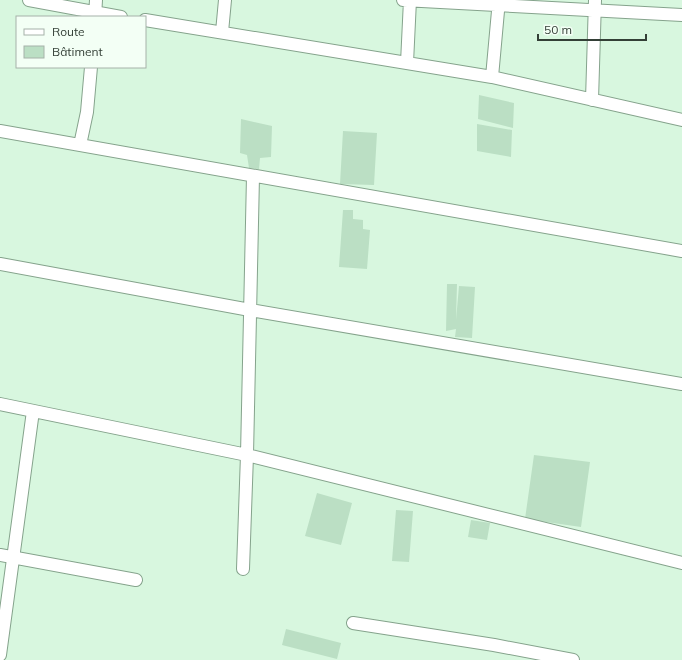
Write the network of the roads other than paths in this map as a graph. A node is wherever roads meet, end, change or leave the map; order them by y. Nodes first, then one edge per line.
1 (29, 0) edge
2 (96, 0) edge
3 (225, 0) edge
4 (408, 0) edge
5 (499, 3) edge
6 (595, 5) edge
7 (95, 15) edge
8 (682, 15) edge
9 (108, 16) edge
10 (146, 20) edge
11 (222, 32) junction
12 (407, 63) junction
13 (91, 68) edge
14 (492, 78) junction
15 (592, 100) junction
16 (682, 120) edge
17 (0, 131) edge
18 (80, 145) junction
19 (252, 176) junction
20 (682, 251) edge
21 (0, 264) edge
22 (250, 310) junction
23 (682, 384) edge
24 (0, 404) edge
25 (33, 411) junction
26 (247, 455) junction
27 (0, 555) edge
28 (13, 557) junction
29 (682, 563) edge
30 (243, 569) dead end
31 (136, 580) dead end
32 (353, 623) dead end
33 (0, 655) edge
34 (573, 660) edge

1 - 7 street
2 - 7 street
3 - 11 street
4 - 5 street
4 - 12 street
5 - 6 street
5 - 14 street
6 - 8 street
6 - 15 street
7 - 9 street
10 - 11 street
11 - 12 street
12 - 14 street
13 - 18 street
14 - 15 street
15 - 16 street
17 - 18 street
18 - 19 street
19 - 20 street
19 - 22 street
21 - 22 street
22 - 23 street
22 - 26 street
24 - 25 street
25 - 26 street
25 - 28 street
26 - 29 street
26 - 30 street
27 - 28 street
28 - 31 street
28 - 33 street
32 - 34 street

